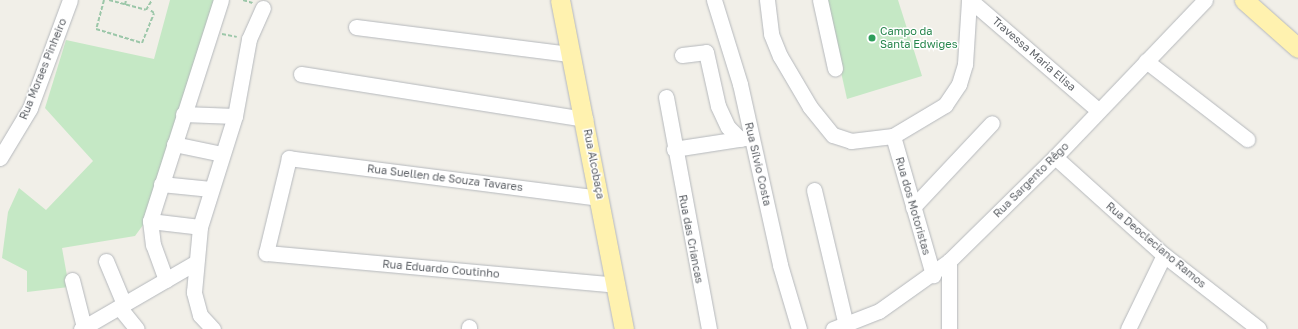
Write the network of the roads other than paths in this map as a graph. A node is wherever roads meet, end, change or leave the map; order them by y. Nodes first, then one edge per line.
1 (70, 0) edge
2 (221, 0) edge
3 (560, 0) edge
4 (714, 0) edge
5 (767, 0) edge
6 (820, 0) edge
7 (970, 0) edge
8 (1205, 0) edge
9 (1244, 0) edge
10 (263, 8) dead end
11 (356, 26) dead end
12 (1298, 48) edge
13 (571, 54) junction
14 (682, 55) dead end
15 (1146, 61) junction
16 (835, 68) dead end
17 (301, 74) dead end
18 (666, 97) dead end
19 (1098, 110) junction
20 (183, 114) junction
21 (235, 116) junction
22 (586, 119) junction
23 (992, 123) dead end
24 (893, 136) junction
25 (746, 138) junction
26 (1247, 138) dead end
27 (174, 144) junction
28 (674, 149) junction
29 (222, 154) junction
30 (1055, 157) junction
31 (0, 158) edge
32 (161, 184) junction
33 (211, 190) junction
34 (814, 190) dead end
35 (600, 198) junction
36 (913, 207) junction
37 (150, 221) junction
38 (200, 227) junction
39 (266, 253) joint
40 (1164, 255) junction
41 (106, 261) dead end
42 (949, 261) junction
43 (195, 263) junction
44 (933, 275) junction
45 (72, 280) dead end
46 (166, 280) junction
47 (617, 285) junction
48 (122, 306) junction
49 (840, 327) edge
50 (82, 328) edge
51 (137, 329) edge
52 (213, 329) edge
53 (624, 329) edge
54 (708, 329) edge
55 (799, 329) edge
56 (949, 329) edge
57 (1128, 329) edge
58 (1258, 329) edge

1 - 31 street, Rua Moraes Pinheiro
2 - 20 street
3 - 13 main road, Rua Alcobaça
4 - 25 street, Rua Sílvio Costa
5 - 24 street
6 - 16 street
7 - 19 street, Travessa Maria Elisa
7 - 24 street
8 - 15 street, Rua Sargento Rêgo
9 - 12 main road
10 - 21 street
11 - 13 street
13 - 22 main road, Rua Alcobaça
14 - 25 street
15 - 19 street, Rua Sargento Rêgo
15 - 26 street
17 - 22 street
18 - 28 street, Rua das Criancas
19 - 30 street, Rua Sargento Rêgo
20 - 21 street
20 - 27 street
21 - 29 street
22 - 35 main road, Rua Alcobaça
23 - 36 street
24 - 36 street, Rua dos Motoristas
25 - 28 street
25 - 55 street, Rua Sílvio Costa
27 - 29 street
27 - 32 street
28 - 54 street, Rua das Criancas
29 - 33 street
30 - 40 street, Rua Deocleciano Ramos
30 - 42 street, Rua Sargento Rêgo
32 - 33 street
32 - 37 street
33 - 38 street
34 - 49 street
35 - 39 street, Rua Suellen de Souza Tavares
35 - 47 main road, Rua Alcobaça
36 - 44 street, Rua dos Motoristas
37 - 38 street
37 - 46 street
38 - 43 street
39 - 47 street, Rua Eduardo Coutinho
40 - 57 street
40 - 58 street, Rua Deocleciano Ramos
41 - 48 street
42 - 44 street, Rua Sargento Rêgo
42 - 56 street
43 - 46 street
43 - 52 street
44 - 49 street, Rua Sargento Rêgo
45 - 50 street
46 - 48 street
47 - 53 main road, Rua Alcobaça
48 - 50 street
48 - 51 street

